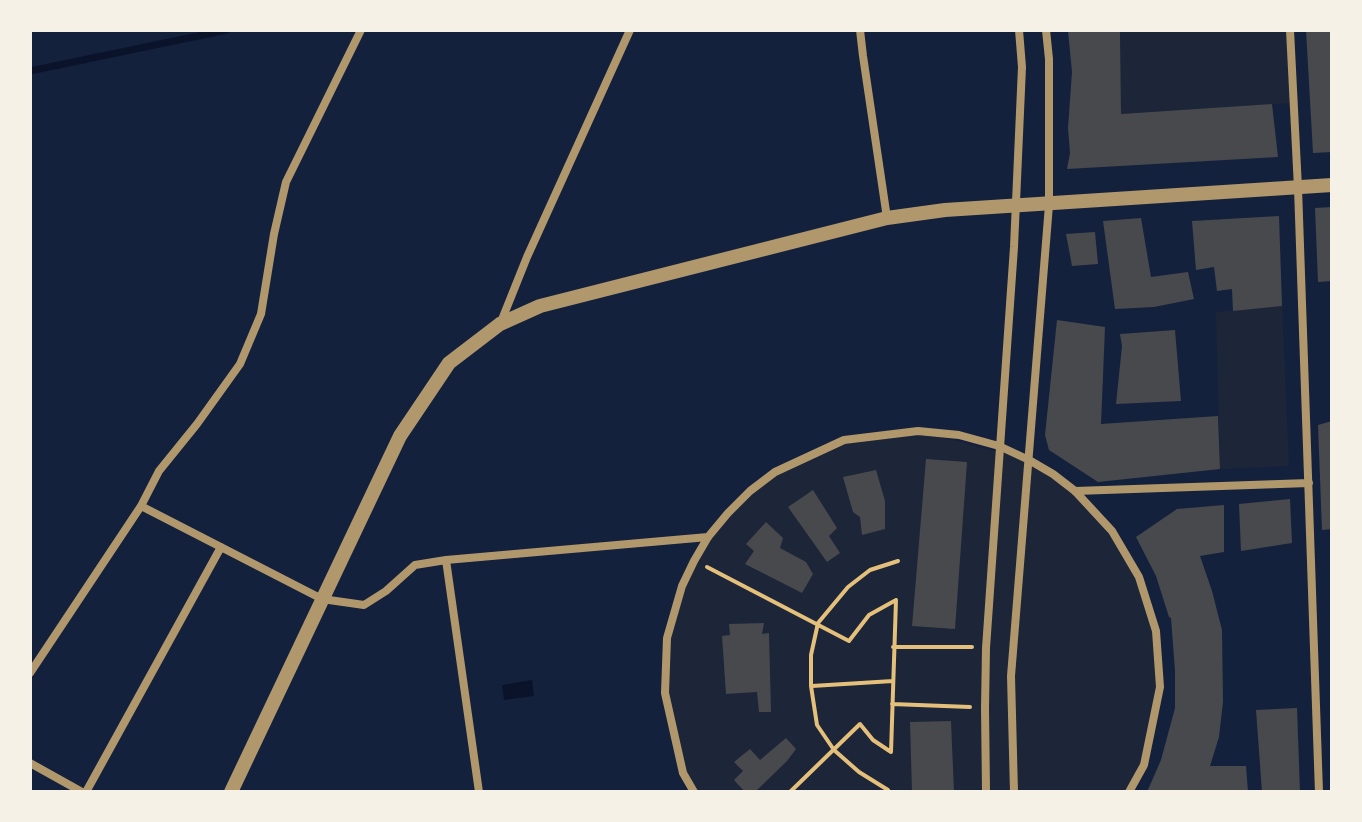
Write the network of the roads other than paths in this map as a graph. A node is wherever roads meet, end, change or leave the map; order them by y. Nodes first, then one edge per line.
1 (361, 30) edge
2 (630, 30) edge
3 (860, 30) edge
4 (1019, 30) edge
5 (1046, 30) edge
6 (1290, 30) edge
7 (1332, 185) edge
8 (1298, 188) junction
9 (1049, 205) junction
10 (1015, 207) junction
11 (887, 218) junction
12 (500, 324) junction
13 (999, 446) junction
14 (1029, 460) junction
15 (1309, 483) junction
16 (1075, 491) junction
17 (141, 506) junction
18 (708, 537) junction
19 (221, 547) junction
20 (446, 560) junction
21 (322, 599) junction
22 (30, 673) edge
23 (30, 763) edge
24 (84, 792) edge
25 (231, 792) edge
26 (479, 792) edge
27 (694, 792) edge
28 (986, 792) edge
29 (1014, 792) edge
30 (1129, 792) edge
31 (1319, 792) edge

1 - 17 street
2 - 12 street
3 - 11 street
4 - 10 street
5 - 9 street
6 - 8 street
7 - 8 street
8 - 9 street
8 - 15 street
9 - 10 street
9 - 14 street
10 - 11 street
10 - 13 street
11 - 12 street
12 - 21 street
13 - 14 street
13 - 18 street
13 - 28 street
14 - 16 street
14 - 29 street
15 - 16 street
15 - 31 street
16 - 30 street
17 - 19 street
17 - 22 street
18 - 20 street
18 - 27 street
19 - 21 street
19 - 24 street
20 - 21 street
20 - 26 street
21 - 25 street
23 - 24 street

